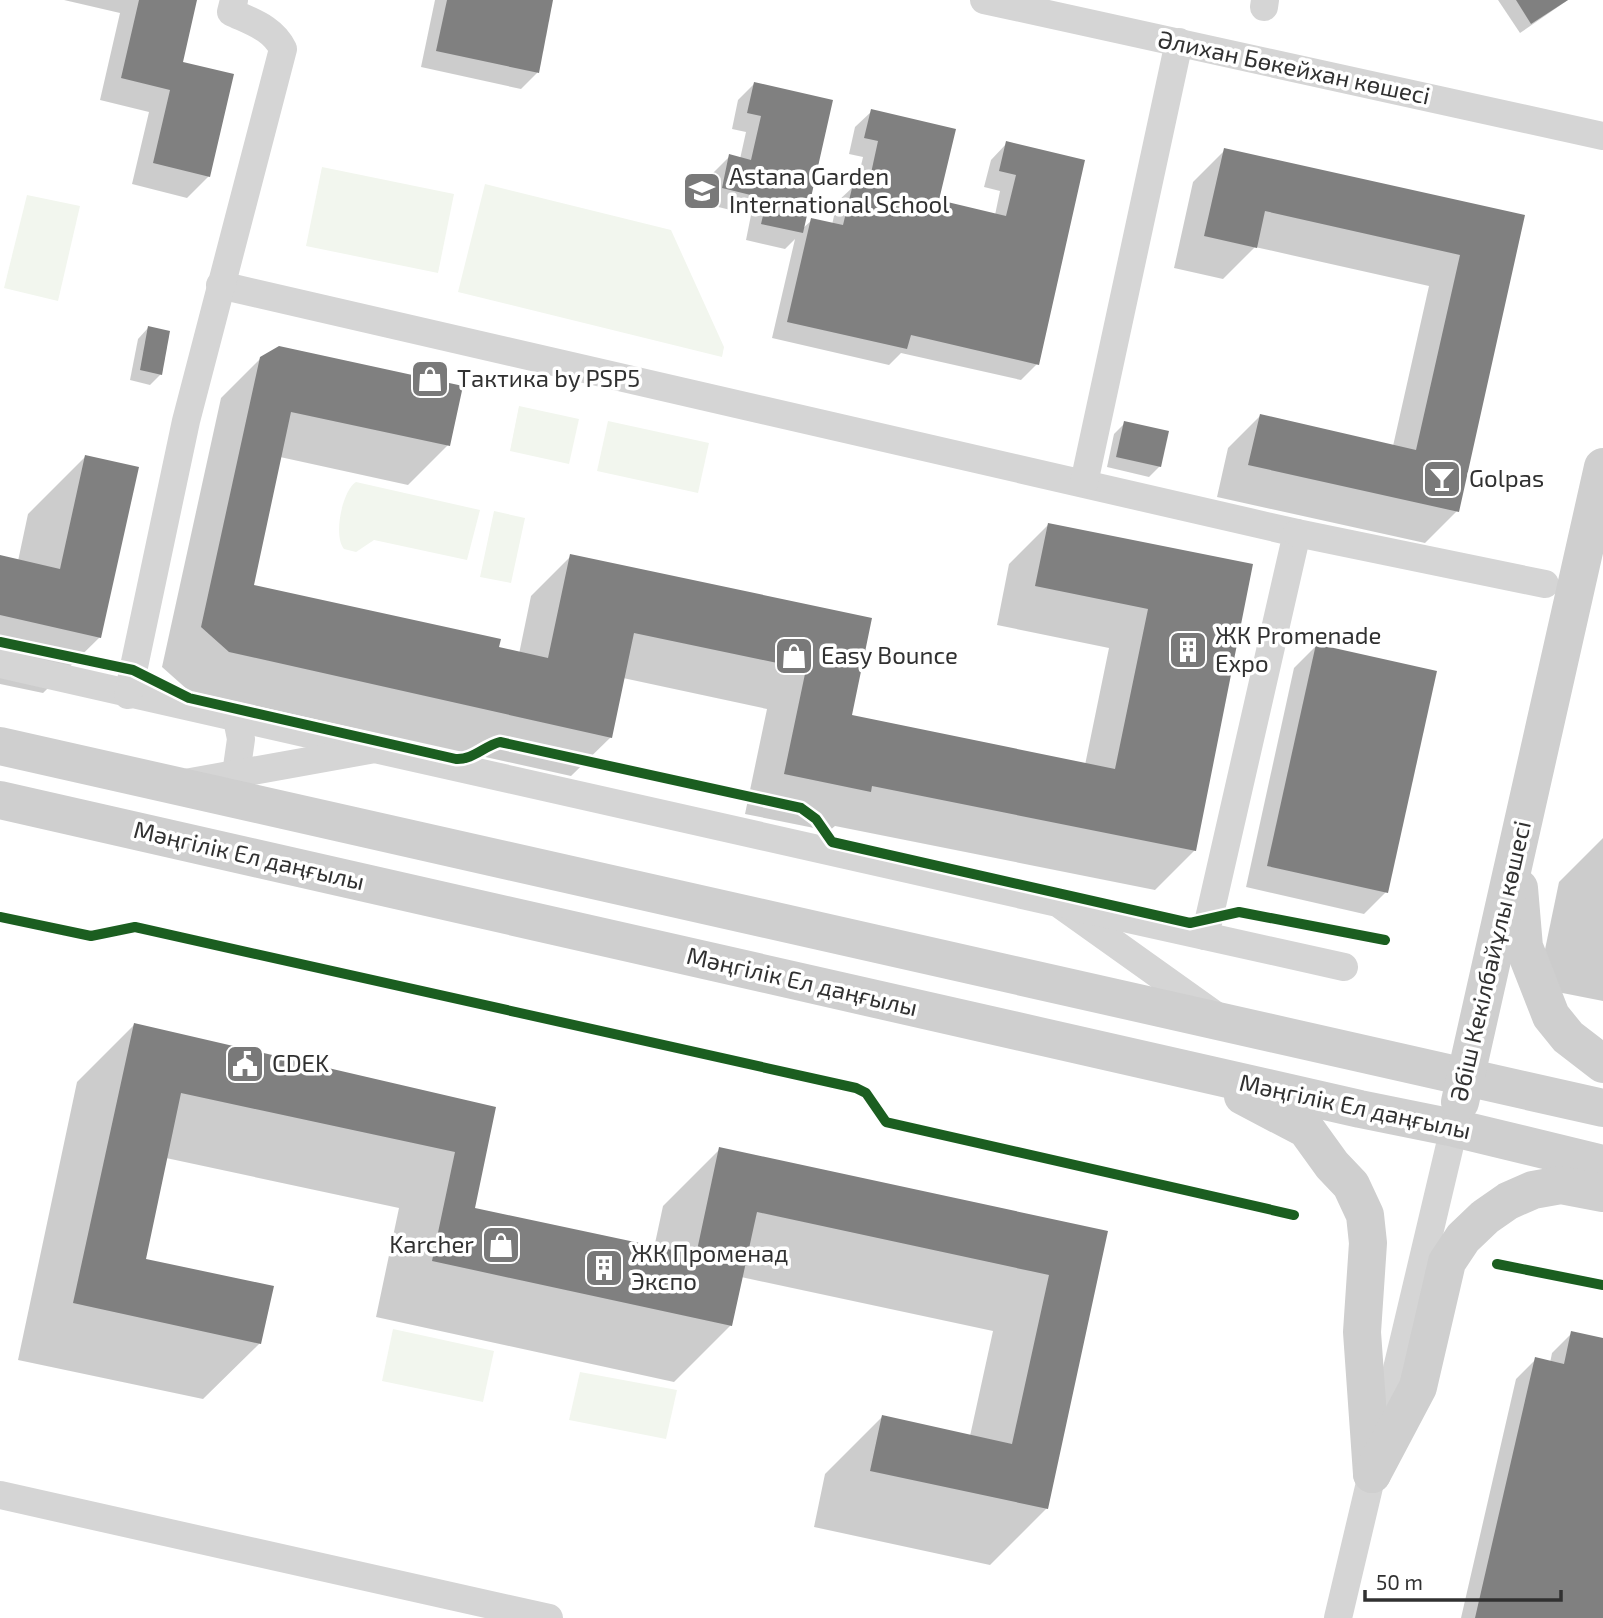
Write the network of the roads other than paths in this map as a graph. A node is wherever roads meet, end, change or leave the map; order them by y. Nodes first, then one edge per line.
1 (234, 0) edge
2 (984, 0) edge
3 (1179, 42) junction
4 (1603, 136) edge
5 (220, 285) junction
6 (1603, 467) edge
7 (1084, 483) junction
8 (1297, 533) junction
9 (1545, 584) dead end
10 (0, 664) edge
11 (128, 695) junction
12 (237, 719) junction
13 (0, 746) edge
14 (375, 749) junction
15 (236, 774) junction
16 (174, 785) junction
17 (0, 800) edge
18 (1516, 855) junction
19 (1058, 903) junction
20 (1205, 936) junction
21 (1344, 967) dead end
22 (1226, 1023) junction
23 (1603, 1064) edge
24 (1196, 1072) junction
25 (1466, 1077) junction
26 (1603, 1108) edge
27 (1454, 1128) junction
28 (1603, 1164) edge
29 (1603, 1193) edge
30 (1372, 1474) junction
31 (0, 1495) edge
32 (535, 1617) edge
33 (1338, 1618) edge

1 - 5 street
2 - 3 street, Әлихан Бөкейхан көшесі
3 - 4 street, Әлихан Бөкейхан көшесі
3 - 7 street
5 - 7 street
5 - 11 street
6 - 18 main road, Әбіш Кекілбайұлы көшесі
7 - 8 street
8 - 9 street
8 - 20 street
10 - 11 street
11 - 12 street
12 - 14 street
12 - 15 street
13 - 16 main road
14 - 15 street
14 - 19 street
15 - 16 street
16 - 22 main road
17 - 24 main road, Мәңгілік Ел даңғылы
18 - 23 main road
18 - 25 main road, Әбіш Кекілбайұлы көшесі
19 - 20 street
19 - 22 street
20 - 21 street
22 - 25 main road
24 - 27 main road, Мәңгілік Ел даңғылы
24 - 30 main road
25 - 26 main road
25 - 27 main road, Әбіш Кекілбайұлы көшесі
27 - 28 main road, Мәңгілік Ел даңғылы
27 - 30 street, Әбіш Кекілбайұлы көшесі
29 - 30 main road
30 - 33 street, Әбіш Кекілбайұлы көшесі
31 - 32 street

